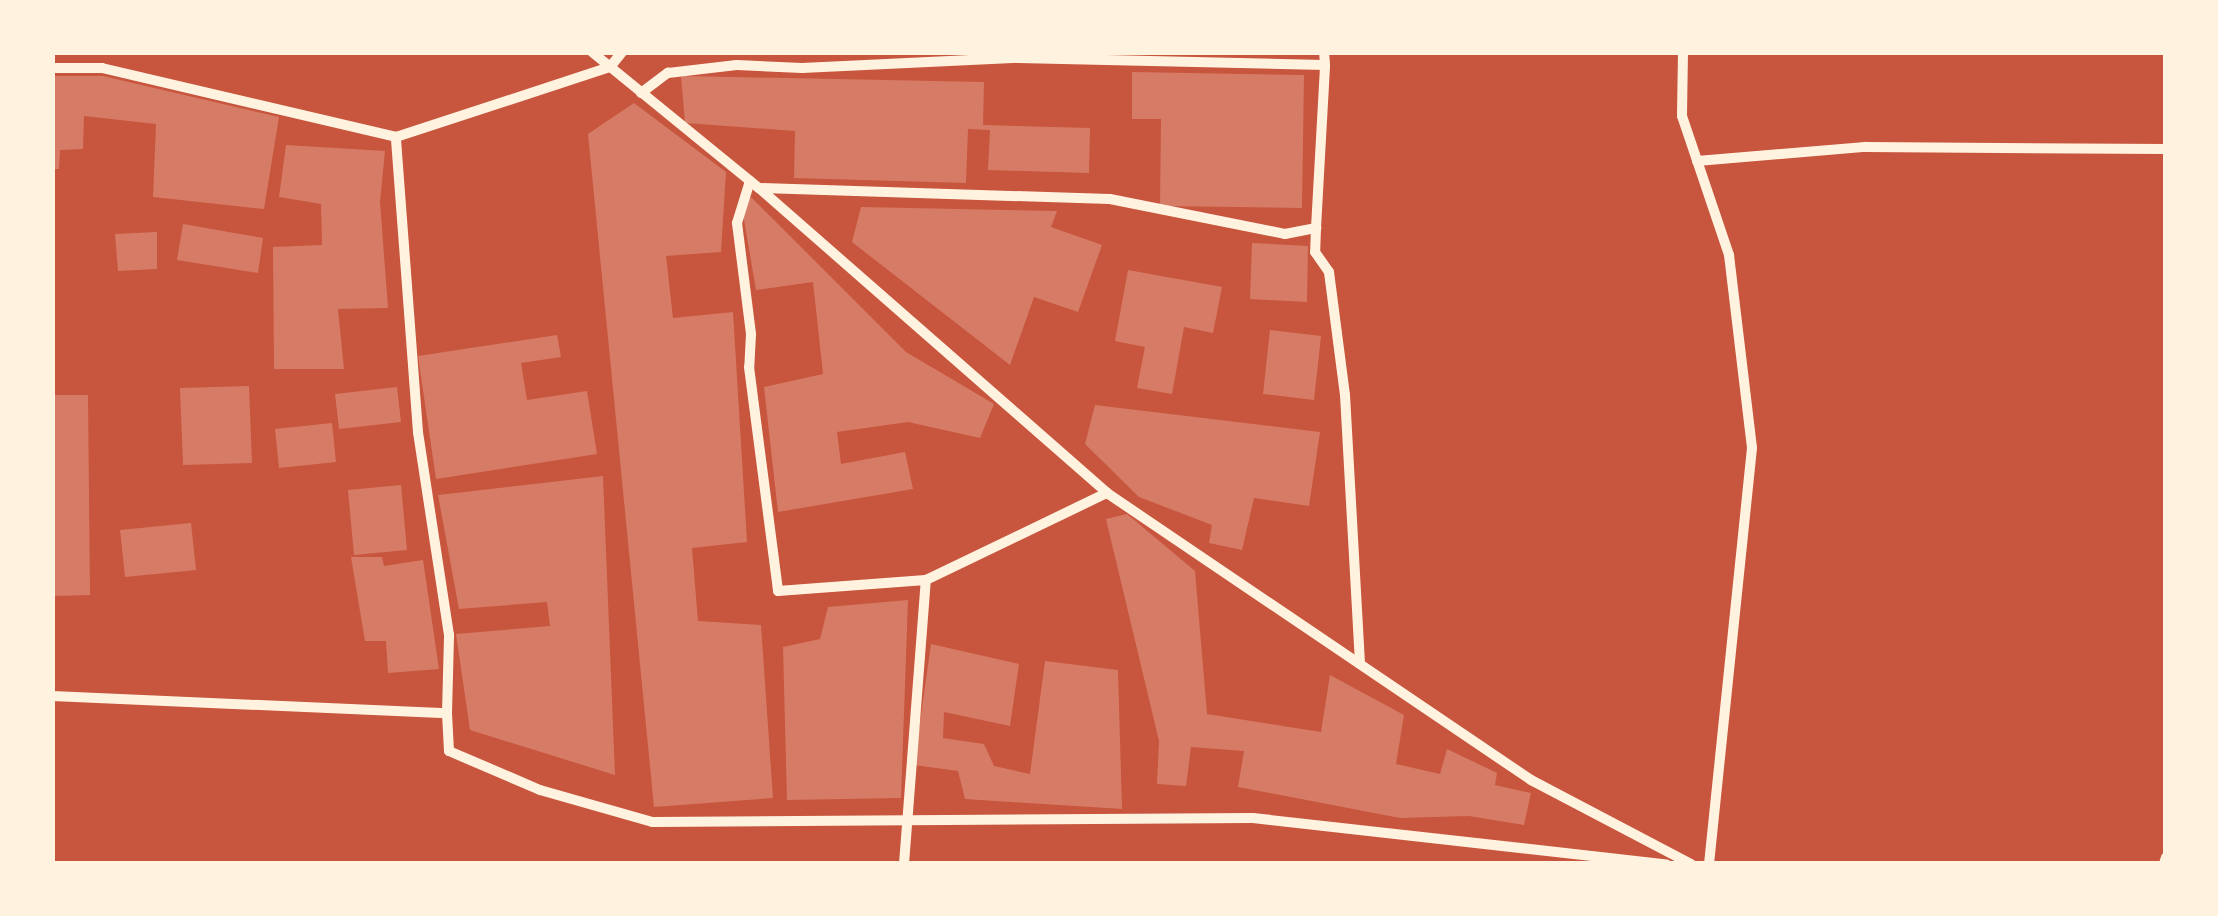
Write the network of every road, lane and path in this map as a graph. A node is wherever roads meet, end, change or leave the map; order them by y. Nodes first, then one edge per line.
1 (104, 52) edge
2 (592, 52) edge
3 (622, 52) edge
4 (1682, 52) edge
5 (1324, 58) edge
6 (610, 67) junction
7 (52, 68) edge
8 (102, 68) junction
9 (641, 93) junction
10 (396, 138) junction
11 (2166, 149) edge
12 (1698, 162) junction
13 (755, 185) junction
14 (1316, 228) junction
15 (1107, 492) junction
16 (926, 580) junction
17 (1360, 664) junction
18 (52, 696) edge
19 (447, 713) junction
20 (905, 819) junction
21 (904, 864) edge
22 (1666, 864) edge
23 (1691, 864) edge
24 (1709, 864) edge

1 - 8 street
2 - 6 street
3 - 6 street
4 - 12 street
5 - 9 street
5 - 14 street
6 - 9 street
6 - 10 street
7 - 8 street
8 - 10 street
9 - 13 street
10 - 19 street
11 - 12 street
12 - 24 street
13 - 14 street
13 - 15 street
13 - 16 street
14 - 17 street
15 - 16 street
15 - 17 street
16 - 20 street
17 - 23 street
18 - 19 street
19 - 20 street
20 - 21 street
20 - 22 street

